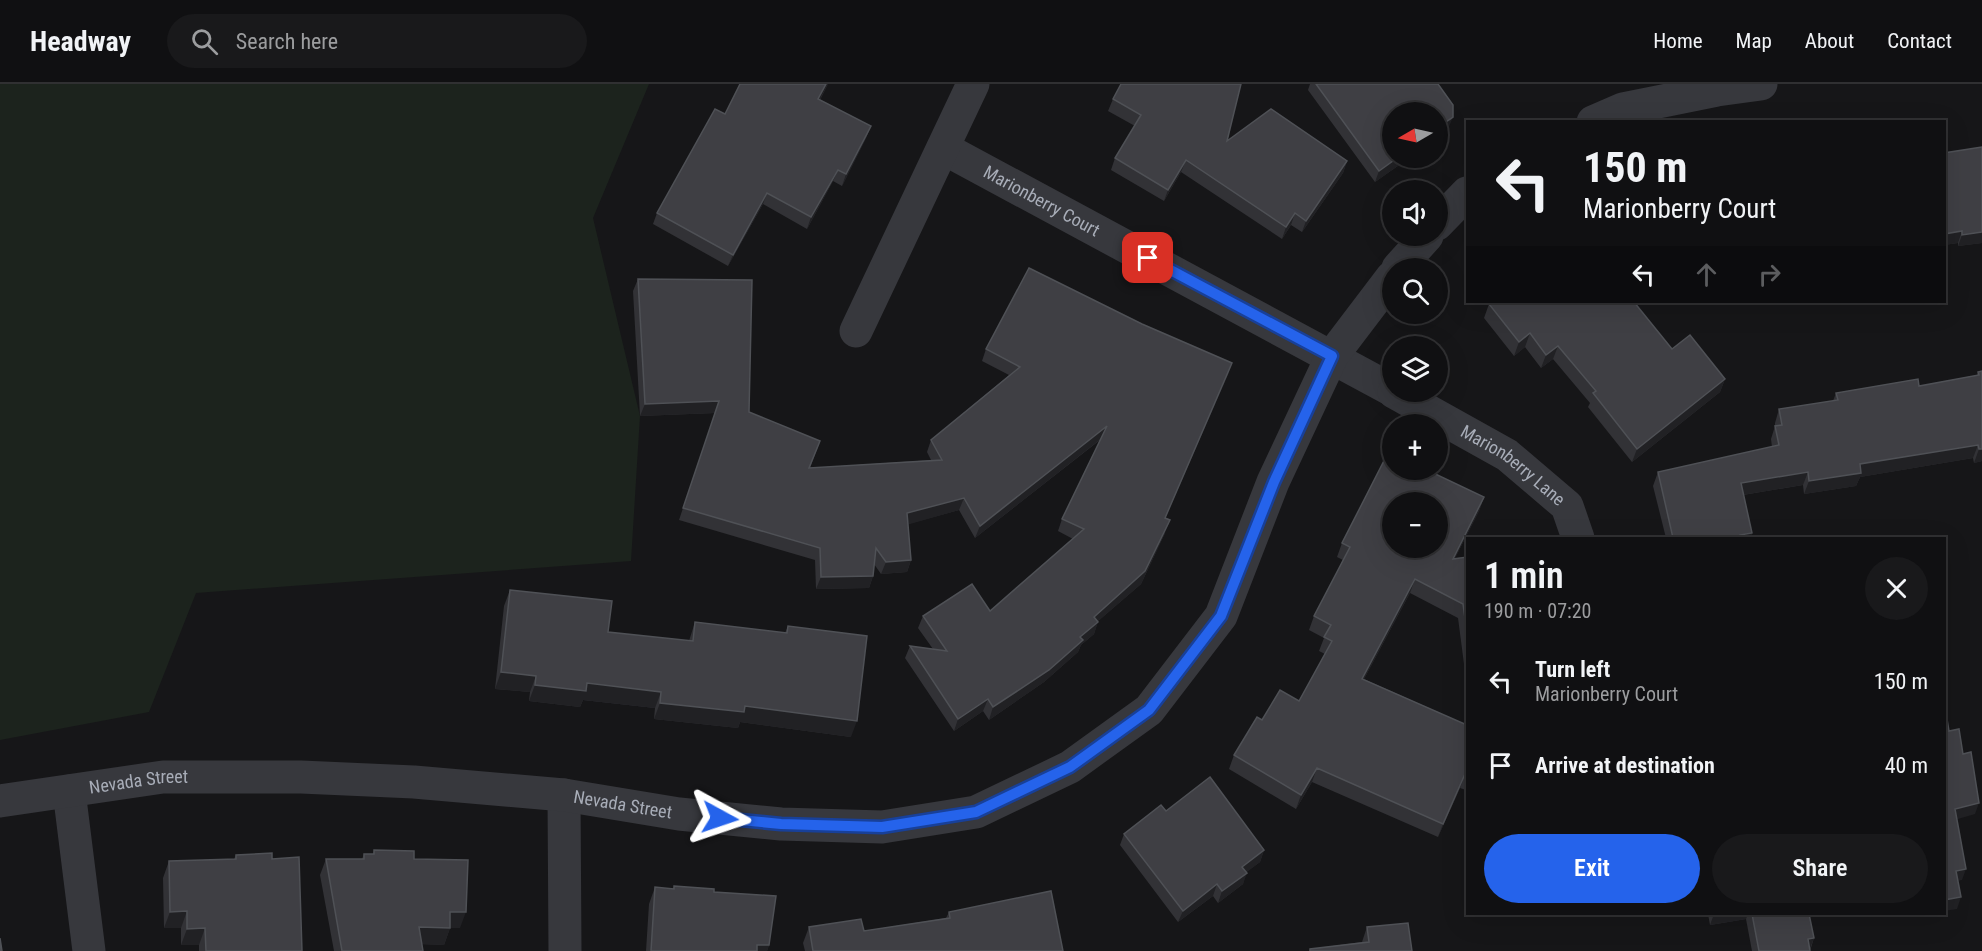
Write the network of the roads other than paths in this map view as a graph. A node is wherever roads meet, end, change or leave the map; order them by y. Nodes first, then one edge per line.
1 (973, 84) edge
2 (1761, 84) edge
3 (1598, 120) edge
4 (943, 148) junction
5 (1466, 194) edge
6 (1448, 213) edge
7 (1418, 246) edge
8 (1407, 258) edge
9 (1382, 290) edge
10 (856, 331) dead end
11 (1332, 356) junction
12 (1382, 385) edge
13 (1413, 402) edge
14 (1578, 537) edge
15 (69, 791) junction
16 (564, 795) junction
17 (0, 801) edge
18 (89, 951) edge
19 (565, 951) edge

1 - 4 street
2 - 3 street
4 - 10 street
4 - 11 street, Marionberry Court
5 - 6 street
7 - 8 street
9 - 11 street, Nevada Street
11 - 12 street, Marionberry Lane
11 - 16 street, Nevada Street
13 - 14 street, Marionberry Lane
15 - 16 street, Nevada Street
15 - 17 street, Nevada Street
15 - 18 street
16 - 19 street

